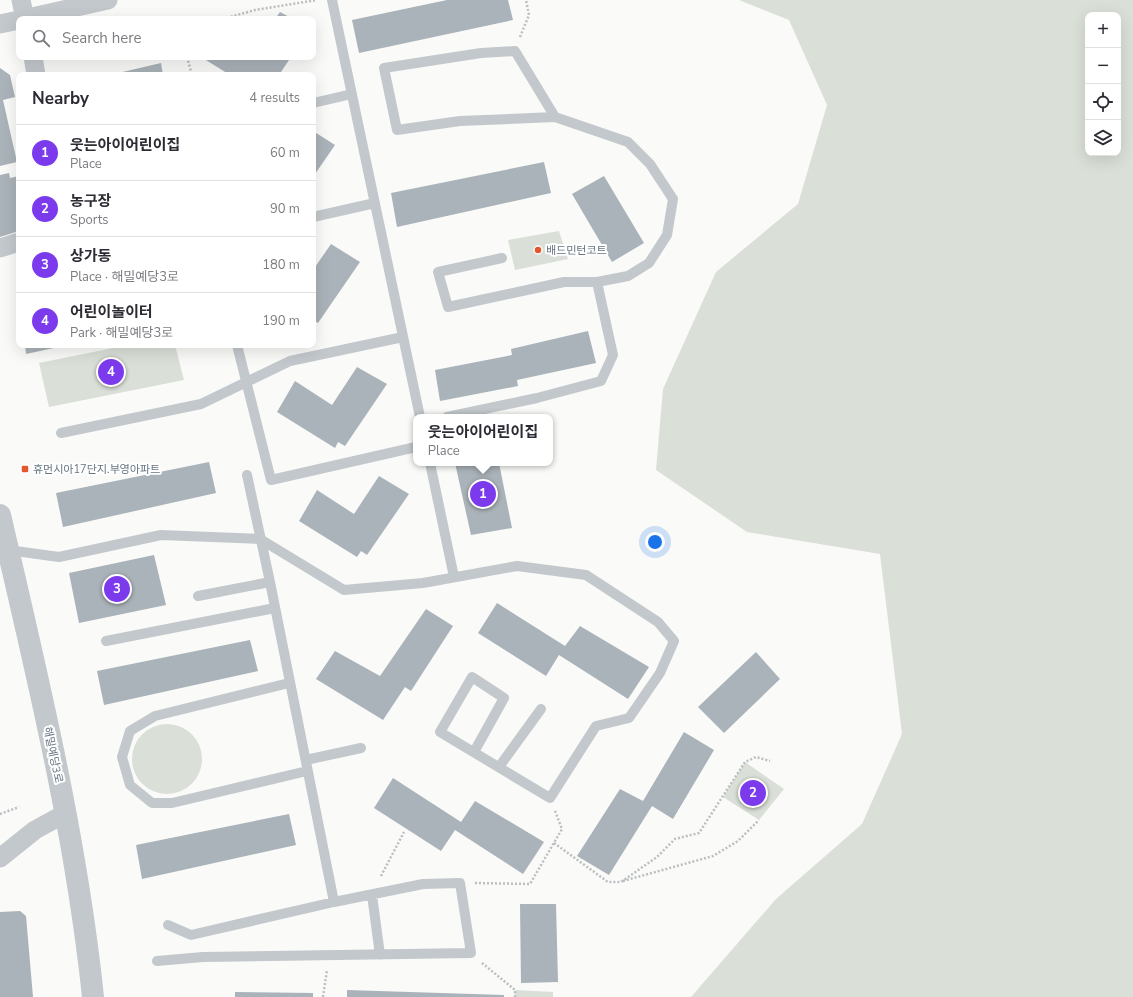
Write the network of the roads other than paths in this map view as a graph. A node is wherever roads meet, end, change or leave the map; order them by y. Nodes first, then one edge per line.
1 (21, 0) edge
2 (108, 0) edge
3 (332, 0) edge
4 (24, 16) edge
5 (37, 16) edge
6 (16, 21) edge
7 (0, 24) edge
8 (34, 60) edge
9 (36, 72) edge
10 (352, 94) junction
11 (316, 102) edge
12 (555, 117) junction
13 (375, 203) junction
14 (316, 215) edge
15 (16, 243) edge
16 (0, 248) edge
17 (502, 258) dead end
18 (597, 282) junction
19 (403, 337) junction
20 (238, 348) edge
21 (247, 382) junction
22 (419, 414) edge
23 (461, 414) edge
24 (61, 433) dead end
25 (413, 448) edge
26 (431, 466) edge
27 (247, 475) dead end
28 (0, 515) edge
29 (260, 540) junction
30 (4, 551) edge
31 (454, 577) junction
32 (270, 582) junction
33 (198, 596) dead end
34 (275, 608) junction
35 (106, 641) dead end
36 (289, 683) junction
37 (541, 709) dead end
38 (361, 748) dead end
39 (474, 752) junction
40 (306, 760) junction
41 (499, 767) junction
42 (307, 771) junction
43 (66, 813) junction
44 (3, 855) edge
45 (372, 895) junction
46 (334, 902) junction
47 (168, 925) dead end
48 (380, 955) junction
49 (157, 961) dead end
50 (93, 997) edge

1 - 4 street
2 - 5 street
3 - 10 lane
6 - 7 street
8 - 9 street
10 - 11 lane
10 - 13 lane
12 - 12 lane
12 - 18 lane
13 - 14 lane
13 - 19 lane
15 - 16 street
17 - 18 lane
18 - 23 lane
19 - 21 lane
19 - 22 lane
20 - 21 lane
21 - 24 lane
21 - 25 lane
26 - 31 lane
27 - 29 lane
28 - 30 street, 해밀예당3로
29 - 30 lane
29 - 31 lane
29 - 32 lane
30 - 43 street, 해밀예당3로
31 - 41 lane
32 - 33 lane
32 - 34 lane
34 - 35 lane
34 - 36 lane
36 - 40 lane
36 - 42 lane
37 - 41 lane
38 - 40 lane
39 - 39 lane
39 - 41 lane
40 - 42 lane
42 - 46 lane
43 - 44 street
43 - 50 street, 해밀예당3로
45 - 46 lane
45 - 48 lane
45 - 48 lane
46 - 47 lane
48 - 49 lane

